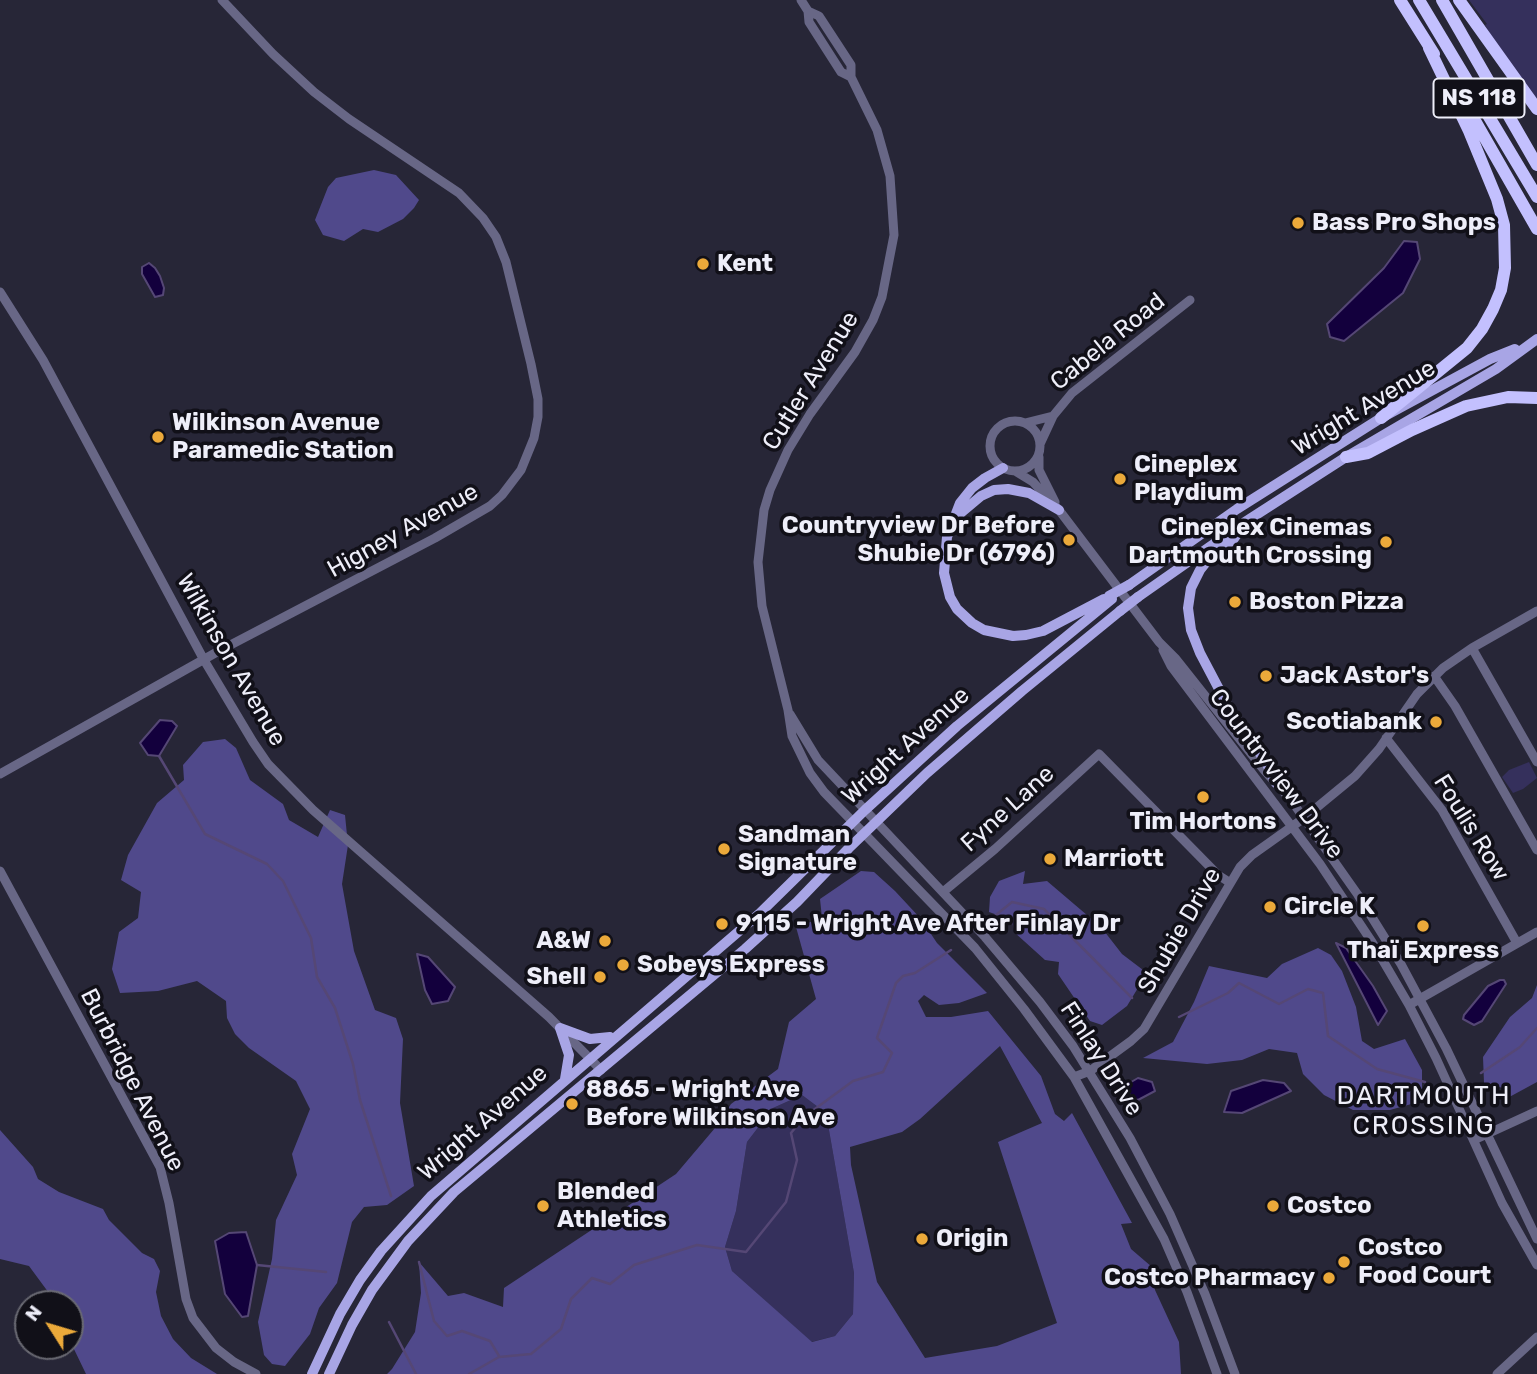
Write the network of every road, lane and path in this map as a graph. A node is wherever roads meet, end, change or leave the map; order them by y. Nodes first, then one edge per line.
1 (222, 0) edge
2 (802, 0) edge
3 (1400, 0) edge
4 (1419, 0) edge
5 (1442, 0) edge
6 (1459, 0) edge
7 (1429, 48) junction
8 (1537, 109) edge
9 (1537, 165) edge
10 (1537, 197) edge
11 (1537, 229) edge
12 (0, 292) edge
13 (1190, 300) dead end
14 (1534, 341) edge
15 (1537, 398) edge
16 (1053, 416) junction
17 (1381, 418) junction
18 (1025, 423) junction
19 (1040, 444) junction
20 (1039, 455) junction
21 (1346, 457) junction
22 (1009, 470) junction
23 (1059, 510) junction
24 (952, 522) junction
25 (1245, 523) junction
26 (1110, 597) junction
27 (1537, 611) edge
28 (1159, 642) junction
29 (1472, 648) junction
30 (204, 660) junction
31 (1434, 676) junction
32 (788, 710) junction
33 (1386, 738) junction
34 (1537, 762) edge
35 (0, 774) edge
36 (1276, 783) junction
37 (865, 810) junction
38 (1304, 818) junction
39 (853, 822) junction
40 (876, 822) junction
41 (1292, 827) junction
42 (864, 834) junction
43 (1537, 850) edge
44 (0, 871) edge
45 (1229, 882) junction
46 (943, 892) junction
47 (1537, 932) edge
48 (1517, 943) junction
49 (1420, 998) junction
50 (1409, 1005) junction
51 (560, 1028) junction
52 (616, 1034) junction
53 (589, 1058) junction
54 (601, 1070) junction
55 (1090, 1071) junction
56 (1074, 1077) junction
57 (565, 1079) junction
58 (1537, 1111) edge
59 (1487, 1134) junction
60 (1474, 1140) junction
61 (1537, 1240) edge
62 (1537, 1265) edge
63 (1537, 1338) edge
64 (256, 1374) edge
65 (312, 1374) edge
66 (329, 1374) edge
67 (1217, 1374) edge
68 (1235, 1374) edge
69 (1497, 1374) edge

1 - 30 street, Higney Avenue
2 - 32 street, Cutler Avenue
3 - 7 highway
4 - 10 highway, NS 118
5 - 9 highway, NS 118
6 - 8 highway
7 - 11 highway
7 - 17 highway
12 - 30 street, Wilkinson Avenue
13 - 16 street, Cabela Road
14 - 17 main road, Wright Avenue
14 - 21 main road, Wright Avenue
15 - 21 highway
16 - 18 street, Cabela Road
16 - 19 street, Cabela Road
17 - 26 main road, Wright Avenue, bridge
18 - 19 street
18 - 22 street
19 - 20 street
20 - 22 street
20 - 23 street, Countryview Drive
21 - 25 main road, Wright Avenue
22 - 23 street, Countryview Drive
22 - 24 main road
23 - 24 main road
23 - 28 street, Countryview Drive
24 - 26 main road
25 - 36 main road
25 - 40 main road, Wright Avenue, bridge
26 - 37 main road, Wright Avenue
27 - 29 street, Shubie Drive
28 - 36 street, Countryview Drive
28 - 41 street, Countryview Drive
29 - 31 street, Shubie Drive
29 - 34 street
30 - 35 street, Higney Avenue
30 - 51 street, Wilkinson Avenue
31 - 33 street, Shubie Drive
31 - 43 street
32 - 37 street, Cutler Avenue
32 - 39 street, Cutler Avenue
33 - 38 street, Shubie Drive
33 - 48 street, Foulis Row
36 - 38 street, Countryview Drive
37 - 39 main road, Wright Avenue
37 - 40 street, Finlay Drive
38 - 41 street, Shubie Drive
38 - 49 street, Countryview Drive
39 - 42 street, Finlay Drive
39 - 52 main road, Wright Avenue
40 - 42 main road, Wright Avenue
40 - 46 street, Finlay Drive
41 - 45 street, Shubie Drive
41 - 50 street, Countryview Drive
42 - 54 main road, Wright Avenue
42 - 56 street, Finlay Drive
44 - 64 street, Burbridge Avenue
45 - 46 street, Fyne Lane
45 - 55 street, Shubie Drive
46 - 55 street, Finlay Drive
47 - 48 street
48 - 49 street
49 - 50 street
49 - 59 street, Countryview Drive
50 - 60 street, Countryview Drive
51 - 52 main road
51 - 53 street, Wilkinson Avenue
51 - 57 main road
52 - 53 main road, Wright Avenue
53 - 54 street, Wilkinson Avenue
53 - 57 main road, Wright Avenue
54 - 66 main road, Wright Avenue
55 - 56 street, Shubie Drive
55 - 68 street, Finlay Drive
56 - 67 street, Finlay Drive
57 - 65 main road, Wright Avenue
58 - 59 street
59 - 60 street
59 - 61 street, Countryview Drive
60 - 62 street, Countryview Drive
63 - 69 street

